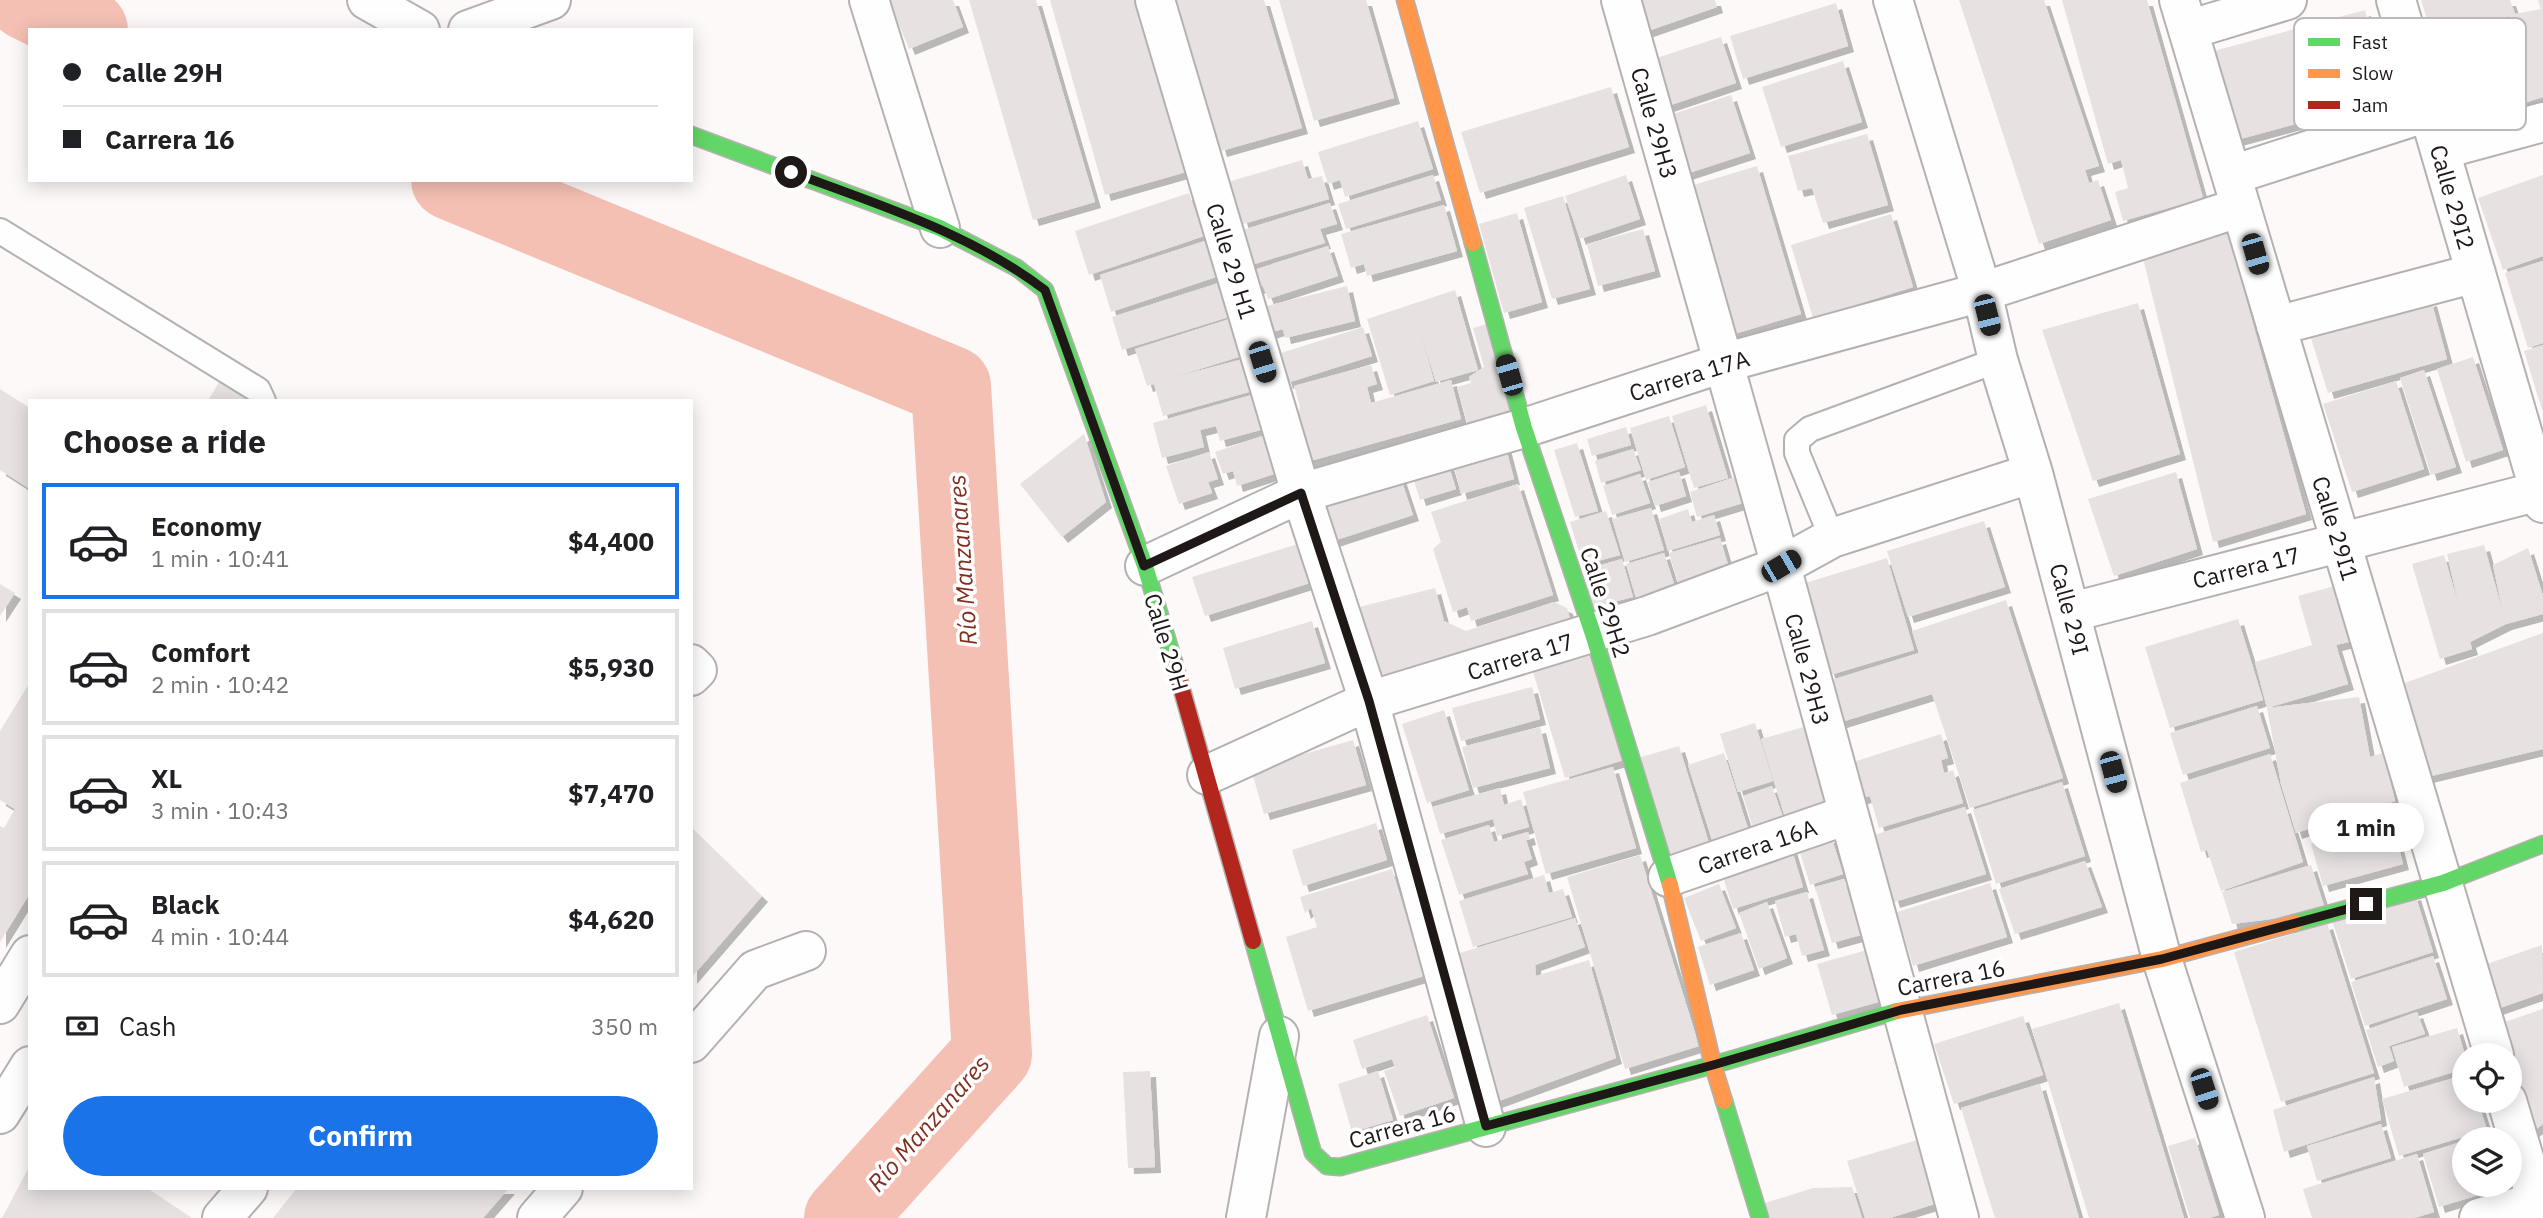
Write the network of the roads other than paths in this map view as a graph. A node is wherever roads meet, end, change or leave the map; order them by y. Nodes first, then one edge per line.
1 (367, 0) edge
2 (551, 0) edge
3 (869, 0) edge
4 (1154, 0) edge
5 (1405, 0) edge
6 (1621, 0) edge
7 (1893, 0) edge
8 (2287, 0) edge
9 (2396, 0) edge
10 (2184, 15) edge
11 (2401, 18) edge
12 (416, 28) edge
13 (474, 28) edge
14 (2543, 122) edge
15 (2526, 127) edge
16 (2384, 130) edge
17 (2434, 130) edge
18 (2514, 130) edge
19 (693, 136) edge
20 (2440, 150) junction
21 (2236, 191) junction
22 (940, 228) junction
23 (0, 231) edge
24 (2476, 273) junction
25 (1982, 292) junction
26 (2276, 326) junction
27 (1998, 360) junction
28 (1723, 363) junction
29 (261, 399) edge
30 (1524, 428) junction
31 (2033, 473) junction
32 (1301, 493) junction
33 (2542, 495) edge
34 (1832, 538) junction
35 (2341, 543) junction
36 (1144, 566) junction
37 (1781, 566) junction
38 (2072, 612) junction
39 (1593, 634) junction
40 (1369, 701) junction
41 (1207, 775) junction
42 (1847, 815) junction
43 (2543, 844) edge
44 (1668, 877) junction
45 (2443, 883) junction
46 (806, 951) dead end
47 (28, 958) edge
48 (2162, 959) junction
49 (0, 1004) edge
50 (1901, 1010) junction
51 (1279, 1036) junction
52 (693, 1041) edge
53 (2490, 1043) edge
54 (1713, 1065) junction
55 (28, 1069) edge
56 (2511, 1113) edge
57 (0, 1114) edge
58 (1486, 1126) junction
59 (1326, 1166) joint
60 (561, 1190) edge
61 (2540, 1201) edge
62 (537, 1218) edge
63 (1245, 1218) edge
64 (1760, 1218) edge
65 (1959, 1218) edge
66 (2245, 1218) edge
67 (2479, 1218) edge

1 - 12 street
2 - 13 street
3 - 22 street
4 - 32 street, Calle 29 H1
5 - 30 street, Calle 29H2
6 - 28 street, Calle 29H3
7 - 25 street, Calle 29I
8 - 10 street
9 - 11 street, Calle 29I2
10 - 21 street, Calle 29I1
14 - 15 street
16 - 21 street, Carrera 17A
17 - 20 street, Calle 29I2
18 - 20 street
19 - 22 street, Calle 29H
20 - 24 street, Calle 29I2
21 - 25 street, Carrera 17A
21 - 26 street, Calle 29I1
22 - 36 street, Calle 29H
23 - 29 lane
24 - 26 street, Calle 29I2
24 - 33 street, Calle 29I2
25 - 27 street, Calle 29I
25 - 28 street, Carrera 17A
26 - 35 street, Calle 29I1
27 - 31 street, Calle 29I
27 - 34 lane
28 - 30 street, Carrera 17A
28 - 37 street, Calle 29H3
30 - 32 street, Carrera 17A
30 - 39 street, Calle 29H2
31 - 34 street, Carrera 17
31 - 38 street, Calle 29I
32 - 36 street, Carrera 17A
32 - 40 street, Calle 29 H1
33 - 35 street, Carrera 17
34 - 37 street, Carrera 17
35 - 38 street, Carrera 17
35 - 45 street, Calle 29I1
36 - 41 street, Calle 29H
37 - 39 street, Carrera 17
37 - 42 street, Calle 29H3
38 - 48 street, Calle 29I
39 - 40 street, Carrera 17
39 - 44 street, Calle 29H2
40 - 41 street, Carrera 17
40 - 58 street, Calle 29 H1
41 - 51 street, Calle 29H
42 - 44 street, Carrera 16A
42 - 50 street, Calle 29H3
43 - 45 street, Carrera 16
44 - 54 street, Calle 29H2
45 - 48 street, Carrera 16
45 - 53 street, Calle 29I1
46 - 52 street
47 - 49 street
48 - 50 street, Carrera 16
48 - 66 street, Calle 29I
50 - 54 street, Carrera 16
50 - 65 street, Calle 29H3
51 - 59 street, Calle 29H
51 - 63 street
54 - 58 street, Carrera 16
54 - 64 street, Calle 29H2
55 - 57 street
56 - 61 street
58 - 59 street, Carrera 16
60 - 62 street
61 - 67 street

